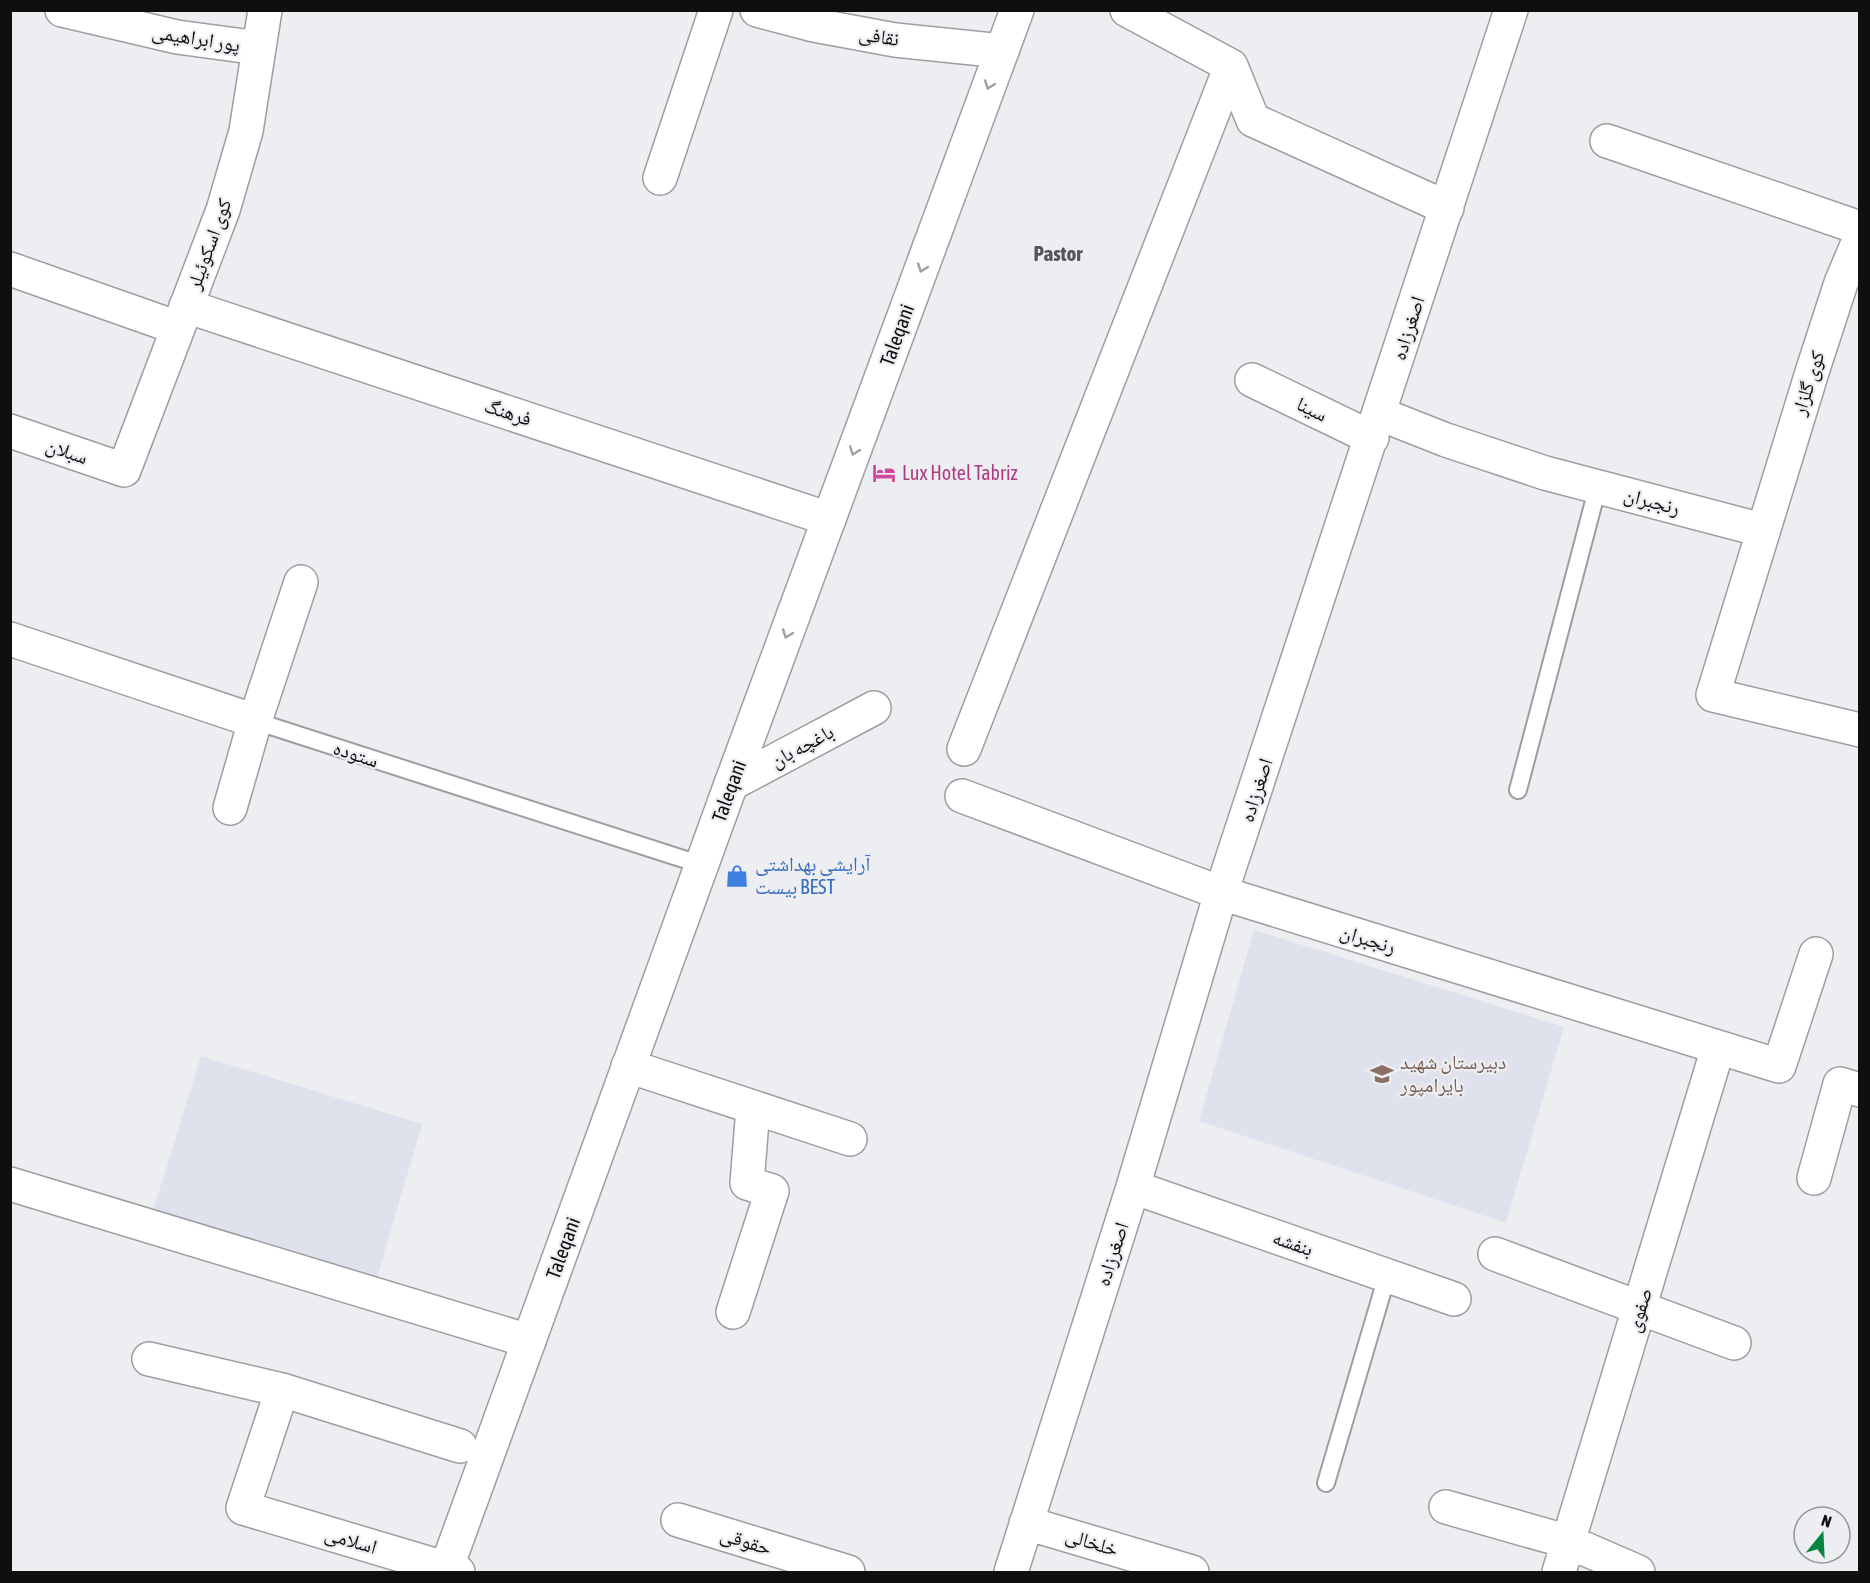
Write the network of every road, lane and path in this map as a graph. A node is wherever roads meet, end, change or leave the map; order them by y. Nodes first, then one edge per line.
1 (62, 10) edge
2 (265, 10) edge
3 (716, 10) edge
4 (757, 10) edge
5 (1017, 10) edge
6 (1127, 10) edge
7 (1511, 10) edge
8 (259, 48) junction
9 (1002, 51) junction
10 (1231, 66) junction
11 (1607, 141) dead end
12 (660, 178) dead end
13 (1447, 207) junction
14 (1860, 228) edge
15 (1860, 238) edge
16 (10, 269) edge
17 (1850, 286) edge
18 (182, 317) junction
19 (1252, 380) dead end
20 (1376, 426) junction
21 (10, 431) edge
22 (124, 470) joint
23 (1598, 486) junction
24 (830, 519) junction
25 (1762, 530) junction
26 (301, 582) dead end
27 (10, 639) edge
28 (874, 708) dead end
29 (255, 721) junction
30 (1860, 730) edge
31 (964, 749) dead end
32 (731, 784) junction
33 (1518, 790) dead end
34 (962, 796) dead end
35 (230, 808) dead end
36 (702, 865) junction
37 (1221, 893) junction
38 (1816, 954) dead end
39 (1718, 1048) junction
40 (628, 1066) junction
41 (1850, 1087) edge
42 (753, 1108) junction
43 (850, 1139) dead end
44 (1814, 1178) dead end
45 (10, 1184) edge
46 (1133, 1187) junction
47 (1495, 1254) dead end
48 (1387, 1276) junction
49 (1454, 1299) dead end
50 (1639, 1309) junction
51 (733, 1312) dead end
52 (529, 1341) junction
53 (1734, 1343) dead end
54 (149, 1359) dead end
55 (282, 1390) junction
56 (460, 1446) dead end
57 (1326, 1483) dead end
58 (1446, 1507) dead end
59 (678, 1520) dead end
60 (1026, 1523) junction
61 (1564, 1557) edge
62 (450, 1571) edge
63 (848, 1572) edge
64 (1011, 1572) edge
65 (1192, 1572) edge
66 (1638, 1572) edge

1 - 8 street, پور ابراهیمی
2 - 8 street, کوی اسکوئیلر
3 - 12 street
4 - 9 street, نقافی
5 - 9 street, Taleqani
6 - 10 street
7 - 13 street, اصغرزاده
8 - 18 street, کوی اسکوئیلر
9 -> 24 street, Taleqani
10 - 13 street
10 - 31 street
11 - 14 street
13 - 20 street, اصغرزاده
15 - 17 street, کوی گلزار
16 - 18 street, فرهنگ
17 - 25 street, کوی گلزار
18 - 22 street, کوی اسکوئیلر
18 - 24 street, فرهنگ
19 - 20 street, سینا
20 - 23 street, رنجبران
20 - 37 street, اصغرزاده
21 - 22 street, سبلان
23 - 25 street, رنجبران
23 - 33 lane
24 -> 32 street, Taleqani
25 - 30 street
26 - 29 street
27 - 29 street, ستوده
28 - 32 street, باغچه بان
29 - 35 street
29 - 36 lane, ستوده
32 - 36 street, Taleqani
34 - 37 street, رنجبران
36 - 40 street, Taleqani
37 - 39 street, رنجبران
37 - 46 street, اصغرزاده
38 - 39 street, رنجبران
39 - 50 street, صفوی
40 - 42 street
40 - 52 street, Taleqani
41 - 44 street
42 - 43 street
42 - 51 street
45 - 52 street
46 - 48 street, بنفشه
46 - 60 street, اصغرزاده
47 - 50 street
48 - 49 street, بنفشه
48 - 57 lane
50 - 53 street
50 - 61 street, صفوی
52 - 62 street, Taleqani
54 - 55 street
55 - 56 street
55 - 62 street, اسلامی
58 - 61 street
59 - 63 street, حقوقی
60 - 64 street, اصغرزاده
60 - 65 street, خلخالی
61 - 66 street

